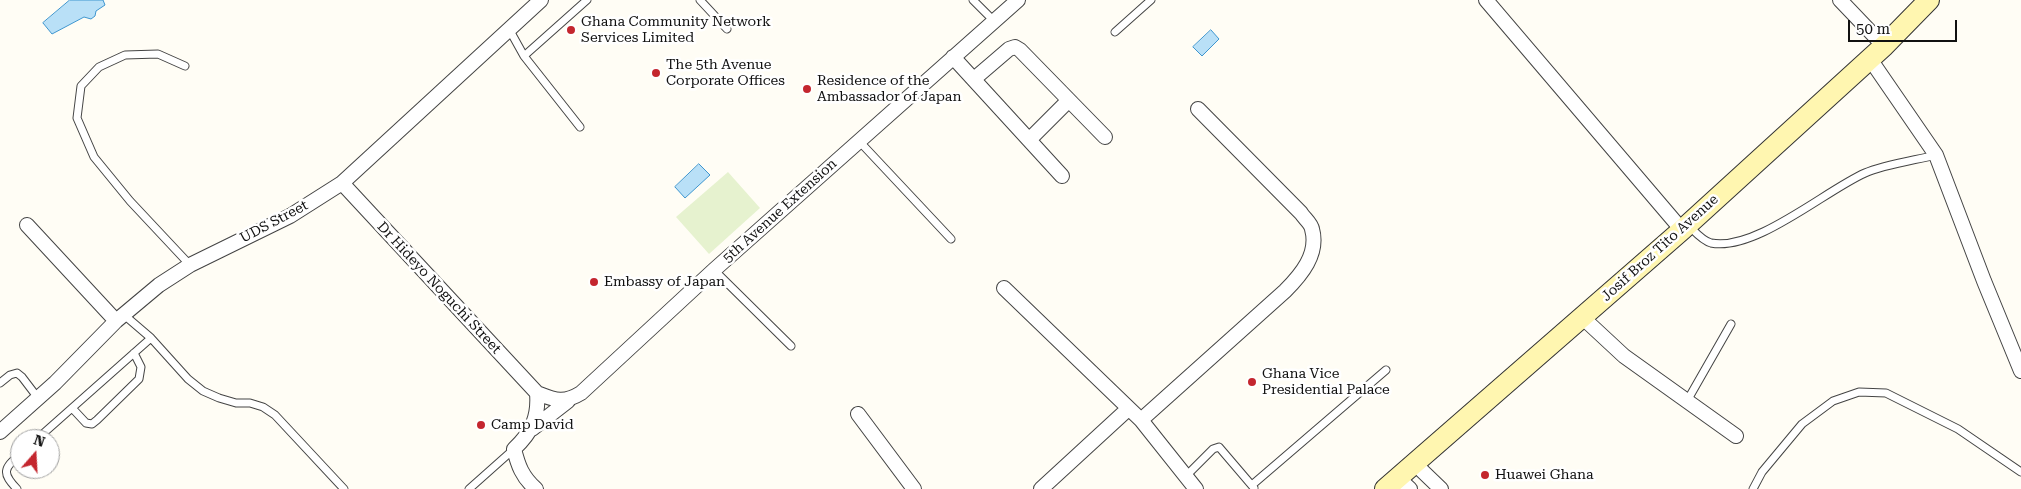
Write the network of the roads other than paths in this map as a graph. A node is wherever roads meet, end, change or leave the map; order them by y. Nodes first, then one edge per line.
1 (541, 0) edge
2 (587, 0) edge
3 (700, 0) edge
4 (973, 0) edge
5 (1018, 0) edge
6 (1151, 0) edge
7 (1486, 0) edge
8 (1840, 0) edge
9 (1928, 0) edge
10 (994, 21) junction
11 (509, 29) junction
12 (727, 29) dead end
13 (1115, 32) dead end
14 (1877, 52) junction
15 (524, 56) junction
16 (953, 57) junction
17 (185, 66) dead end
18 (974, 79) junction
19 (1068, 101) junction
20 (1198, 109) dead end
21 (580, 127) dead end
22 (1105, 137) dead end
23 (1029, 140) junction
24 (860, 141) junction
25 (1936, 155) junction
26 (1062, 176) dead end
27 (342, 183) junction
28 (26, 225) dead end
29 (1684, 228) junction
30 (951, 239) dead end
31 (190, 265) junction
32 (714, 270) junction
33 (1004, 288) dead end
34 (119, 317) junction
35 (1582, 317) junction
36 (1731, 324) dead end
37 (151, 338) junction
38 (791, 346) dead end
39 (134, 353) junction
40 (1386, 370) dead end
41 (2021, 370) edge
42 (0, 384) edge
43 (537, 393) junction
44 (38, 398) junction
45 (568, 401) junction
46 (1687, 401) junction
47 (72, 408) junction
48 (1128, 409) junction
49 (858, 414) dead end
50 (1141, 420) junction
51 (48, 429) edge
52 (532, 429) junction
53 (0, 432) edge
54 (1736, 436) dead end
55 (514, 448) junction
56 (10, 464) edge
57 (1414, 464) junction
58 (2021, 472) edge
59 (1185, 477) junction
60 (1398, 485) edge
61 (1253, 487) edge
62 (17, 489) edge
63 (344, 489) edge
64 (469, 489) edge
65 (536, 489) edge
66 (914, 489) edge
67 (1040, 489) edge
68 (1196, 489) edge
69 (1441, 489) edge
70 (1753, 489) edge

1 - 11 street, UDS Street
2 - 15 lane
3 - 12 lane
4 - 10 lane
5 - 10 street, 5th Avenue Extension
6 - 13 lane
7 - 29 street
8 - 14 street
9 - 14 street, Josif Broz Tito Avenue
10 - 16 street, 5th Avenue Extension
11 - 15 lane
11 - 27 street, UDS Street
14 - 25 street
14 - 29 street, Josif Broz Tito Avenue
15 - 21 lane
16 - 18 street
16 - 24 street, 5th Avenue Extension
17 - 31 lane
18 - 19 street
18 - 23 street
19 - 22 street
19 - 23 street
20 - 50 street
23 - 26 street
24 - 30 lane
24 - 32 street, 5th Avenue Extension
25 - 29 lane
25 - 41 street
27 - 31 street, UDS Street
27 - 43 street, Dr Hideyo Noguchi Street
28 - 34 street
29 - 35 street, Josif Broz Tito Avenue
31 - 34 street, UDS Street
32 - 38 lane
32 - 45 street, 5th Avenue Extension
33 - 48 street
34 - 37 lane
34 - 44 street, UDS Street
35 - 46 street
35 - 57 street, Josif Broz Tito Avenue
36 - 46 lane
37 - 39 lane
37 - 63 lane
39 - 47 lane
39 - 47 lane
40 - 61 lane
42 - 44 lane
43 - 45 street
43 - 52 street
44 - 53 street, UDS Street
45 - 52 street, 5th Avenue Extension
46 - 54 street
47 - 51 lane
48 - 50 street
48 - 67 street
49 - 66 street
50 - 59 street
52 - 55 street, 5th Avenue Extension
55 - 64 lane
55 - 65 street
56 - 62 lane
57 - 60 street, Josif Broz Tito Avenue
57 - 69 street
58 - 70 lane
59 - 61 lane
59 - 68 street

